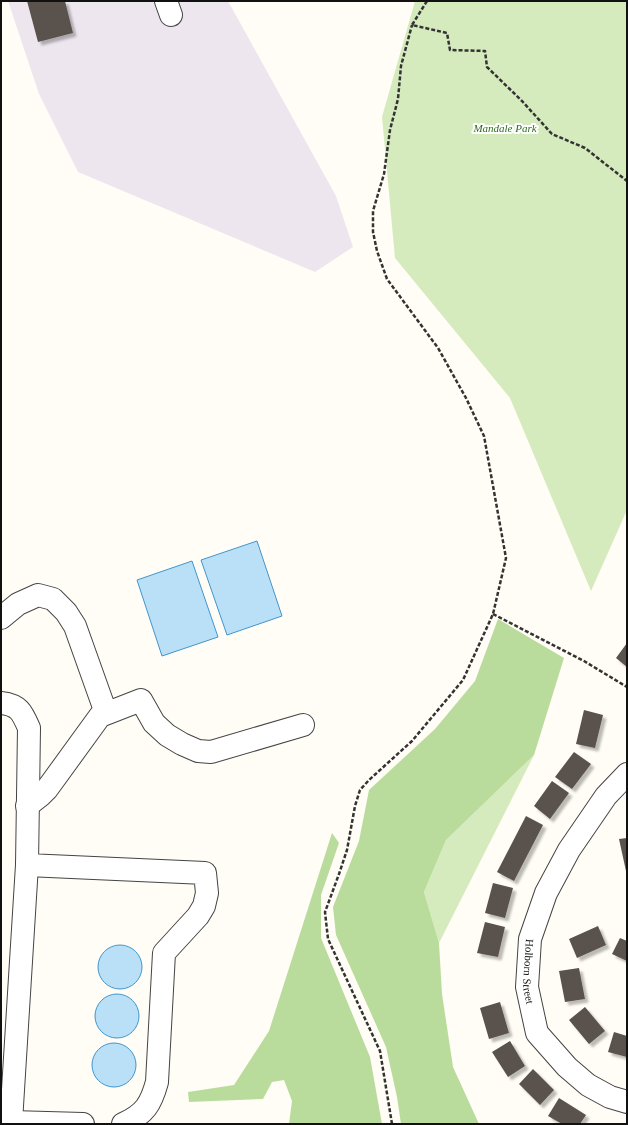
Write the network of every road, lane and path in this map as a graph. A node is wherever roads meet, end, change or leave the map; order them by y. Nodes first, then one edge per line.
1 (427, 1) edge
2 (412, 25) junction
3 (627, 181) edge
4 (494, 614) junction
5 (1, 618) edge
6 (627, 687) edge
7 (1, 704) edge
8 (106, 713) junction
9 (303, 725) dead end
10 (627, 774) edge
11 (27, 806) junction
12 (26, 865) junction
13 (627, 1102) edge
14 (9, 1114) edge
15 (82, 1124) edge
16 (123, 1124) edge
17 (392, 1124) edge

1 - 2 path
2 - 3 path
2 - 4 path
4 - 6 path
4 - 17 path
5 - 8 street
7 - 11 street
8 - 9 street
8 - 11 street
10 - 13 street, Holborn Street
11 - 12 street
12 - 14 street
12 - 16 street
14 - 15 street

